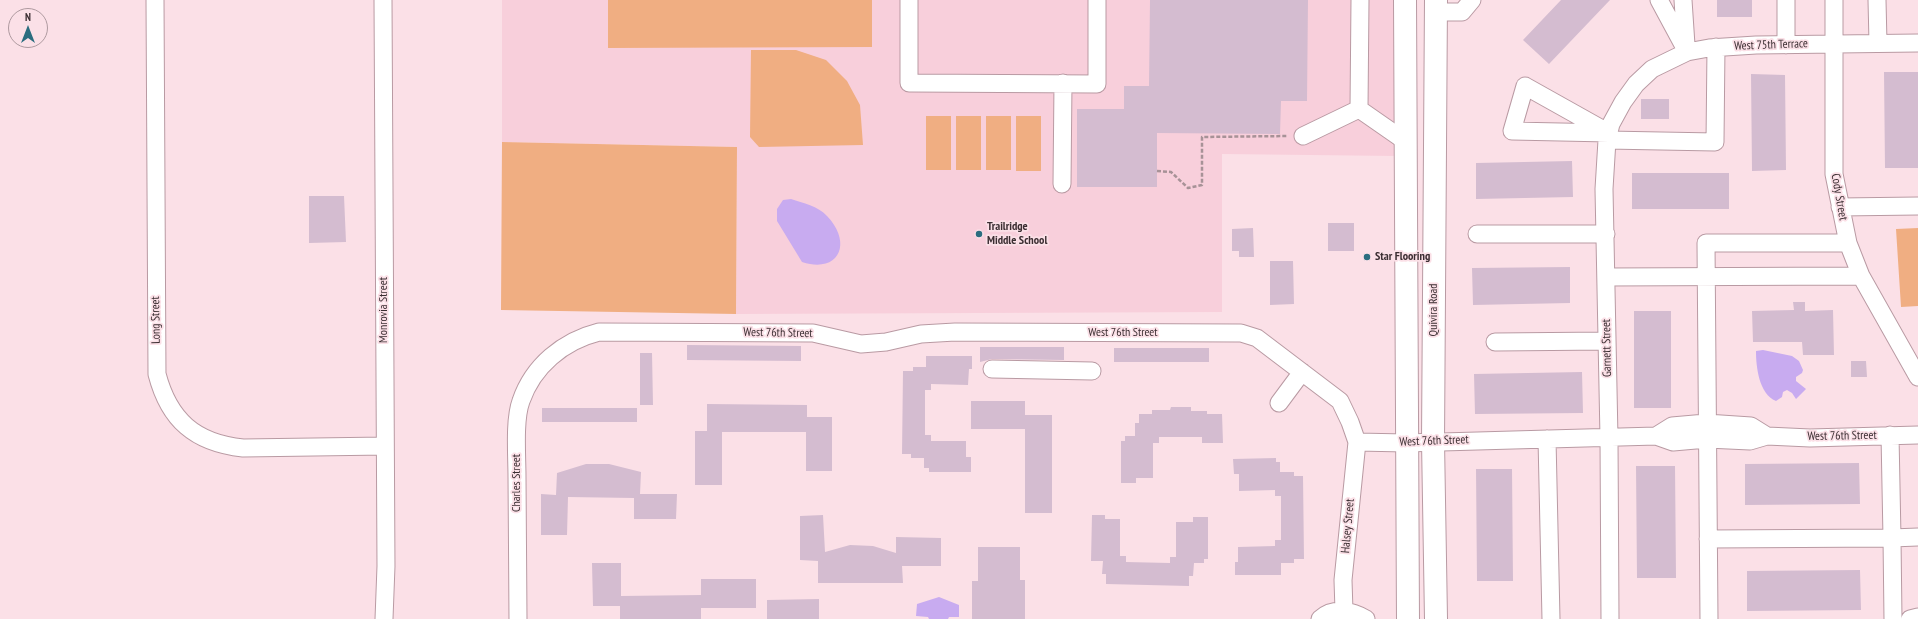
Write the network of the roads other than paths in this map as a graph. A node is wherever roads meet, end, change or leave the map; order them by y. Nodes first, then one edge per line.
1 (155, 0) edge
2 (383, 0) edge
3 (908, 0) edge
4 (1096, 0) edge
5 (1360, 0) edge
6 (1405, 0) edge
7 (1472, 0) edge
8 (1658, 0) edge
9 (1683, 0) edge
10 (1786, 0) edge
11 (1834, 0) edge
12 (1877, 0) edge
13 (1436, 6) edge
14 (1834, 43) junction
15 (1878, 43) junction
16 (1918, 43) edge
17 (1786, 44) junction
18 (1716, 47) junction
19 (1687, 52) junction
20 (1063, 84) junction
21 (1636, 84) joint
22 (1359, 108) junction
23 (1303, 136) road end
24 (1608, 137) junction
25 (1405, 141) junction
26 (1062, 184) dead end
27 (1918, 206) edge
28 (1840, 207) junction
29 (1477, 234) dead end
30 (1606, 234) junction
31 (1848, 243) junction
32 (1860, 276) junction
33 (1606, 277) junction
34 (1706, 277) junction
35 (1607, 341) junction
36 (1495, 342) dead end
37 (550, 357) joint
38 (992, 369) dead end
39 (1092, 371) dead end
40 (1302, 372) junction
41 (1918, 377) edge
42 (1279, 403) dead end
43 (1707, 431) junction
44 (1890, 435) junction
45 (1918, 435) edge
46 (1609, 438) junction
47 (1547, 439) junction
48 (1433, 441) junction
49 (1357, 442) junction
50 (1406, 443) junction
51 (385, 446) junction
52 (1918, 537) edge
53 (1892, 538) junction
54 (1708, 539) junction
55 (1344, 611) junction
56 (1918, 616) edge
57 (384, 619) edge
58 (518, 619) edge
59 (1320, 619) edge
60 (1366, 619) edge
61 (1408, 619) edge
62 (1436, 619) edge
63 (1551, 619) edge
64 (1610, 619) edge
65 (1709, 619) edge
66 (1893, 619) edge
67 (1910, 619) edge

1 - 51 street, Long Street
2 - 51 street, Monrovia Street
3 - 20 street
4 - 20 street
5 - 22 street
6 - 25 main road
7 - 13 street
8 - 19 street
9 - 19 street
10 - 17 street
11 - 14 street, Cody Street
12 - 15 street
13 - 48 main road, Quivira Road
14 - 15 street, West 75th Terrace
14 - 17 street, West 75th Terrace
14 - 28 street, Cody Street
15 - 16 street, West 75th Terrace
17 - 18 street, West 75th Terrace
18 - 19 street, West 75th Terrace
18 - 24 street
19 - 21 street, West 75th Terrace
20 - 26 street
21 - 24 street, Garnett Street
22 - 23 street
22 - 25 street
24 - 24 street
24 - 30 street, Garnett Street
25 - 50 main road
27 - 28 street
28 - 31 street, Cody Street
29 - 30 street
30 - 33 street, Garnett Street
31 - 32 street, Cody Street
31 - 34 street
32 - 34 street
32 - 41 street, Cody Street
33 - 34 street
33 - 35 street, Garnett Street
34 - 43 street
35 - 36 street
35 - 46 street, Garnett Street
37 - 40 street, West 76th Street
37 - 58 street, Charles Street
38 - 39 street
40 - 42 street
40 - 49 street, West 76th Street
43 - 44 street, West 76th Street
43 - 46 street, West 76th Street
43 - 54 street
44 - 45 street, West 76th Street
44 - 53 street
46 - 47 street, West 76th Street
46 - 64 street, Garnett Street
47 - 48 street, West 76th Street
47 - 63 street
48 - 50 street, West 76th Street
48 - 62 main road, Quivira Road
49 - 50 street, West 76th Street
49 - 55 street, Halsey Street
50 - 61 main road
51 - 57 street, Monrovia Street
52 - 53 street
53 - 54 street
53 - 66 street
54 - 65 street
55 - 59 street
55 - 60 street
56 - 67 street

